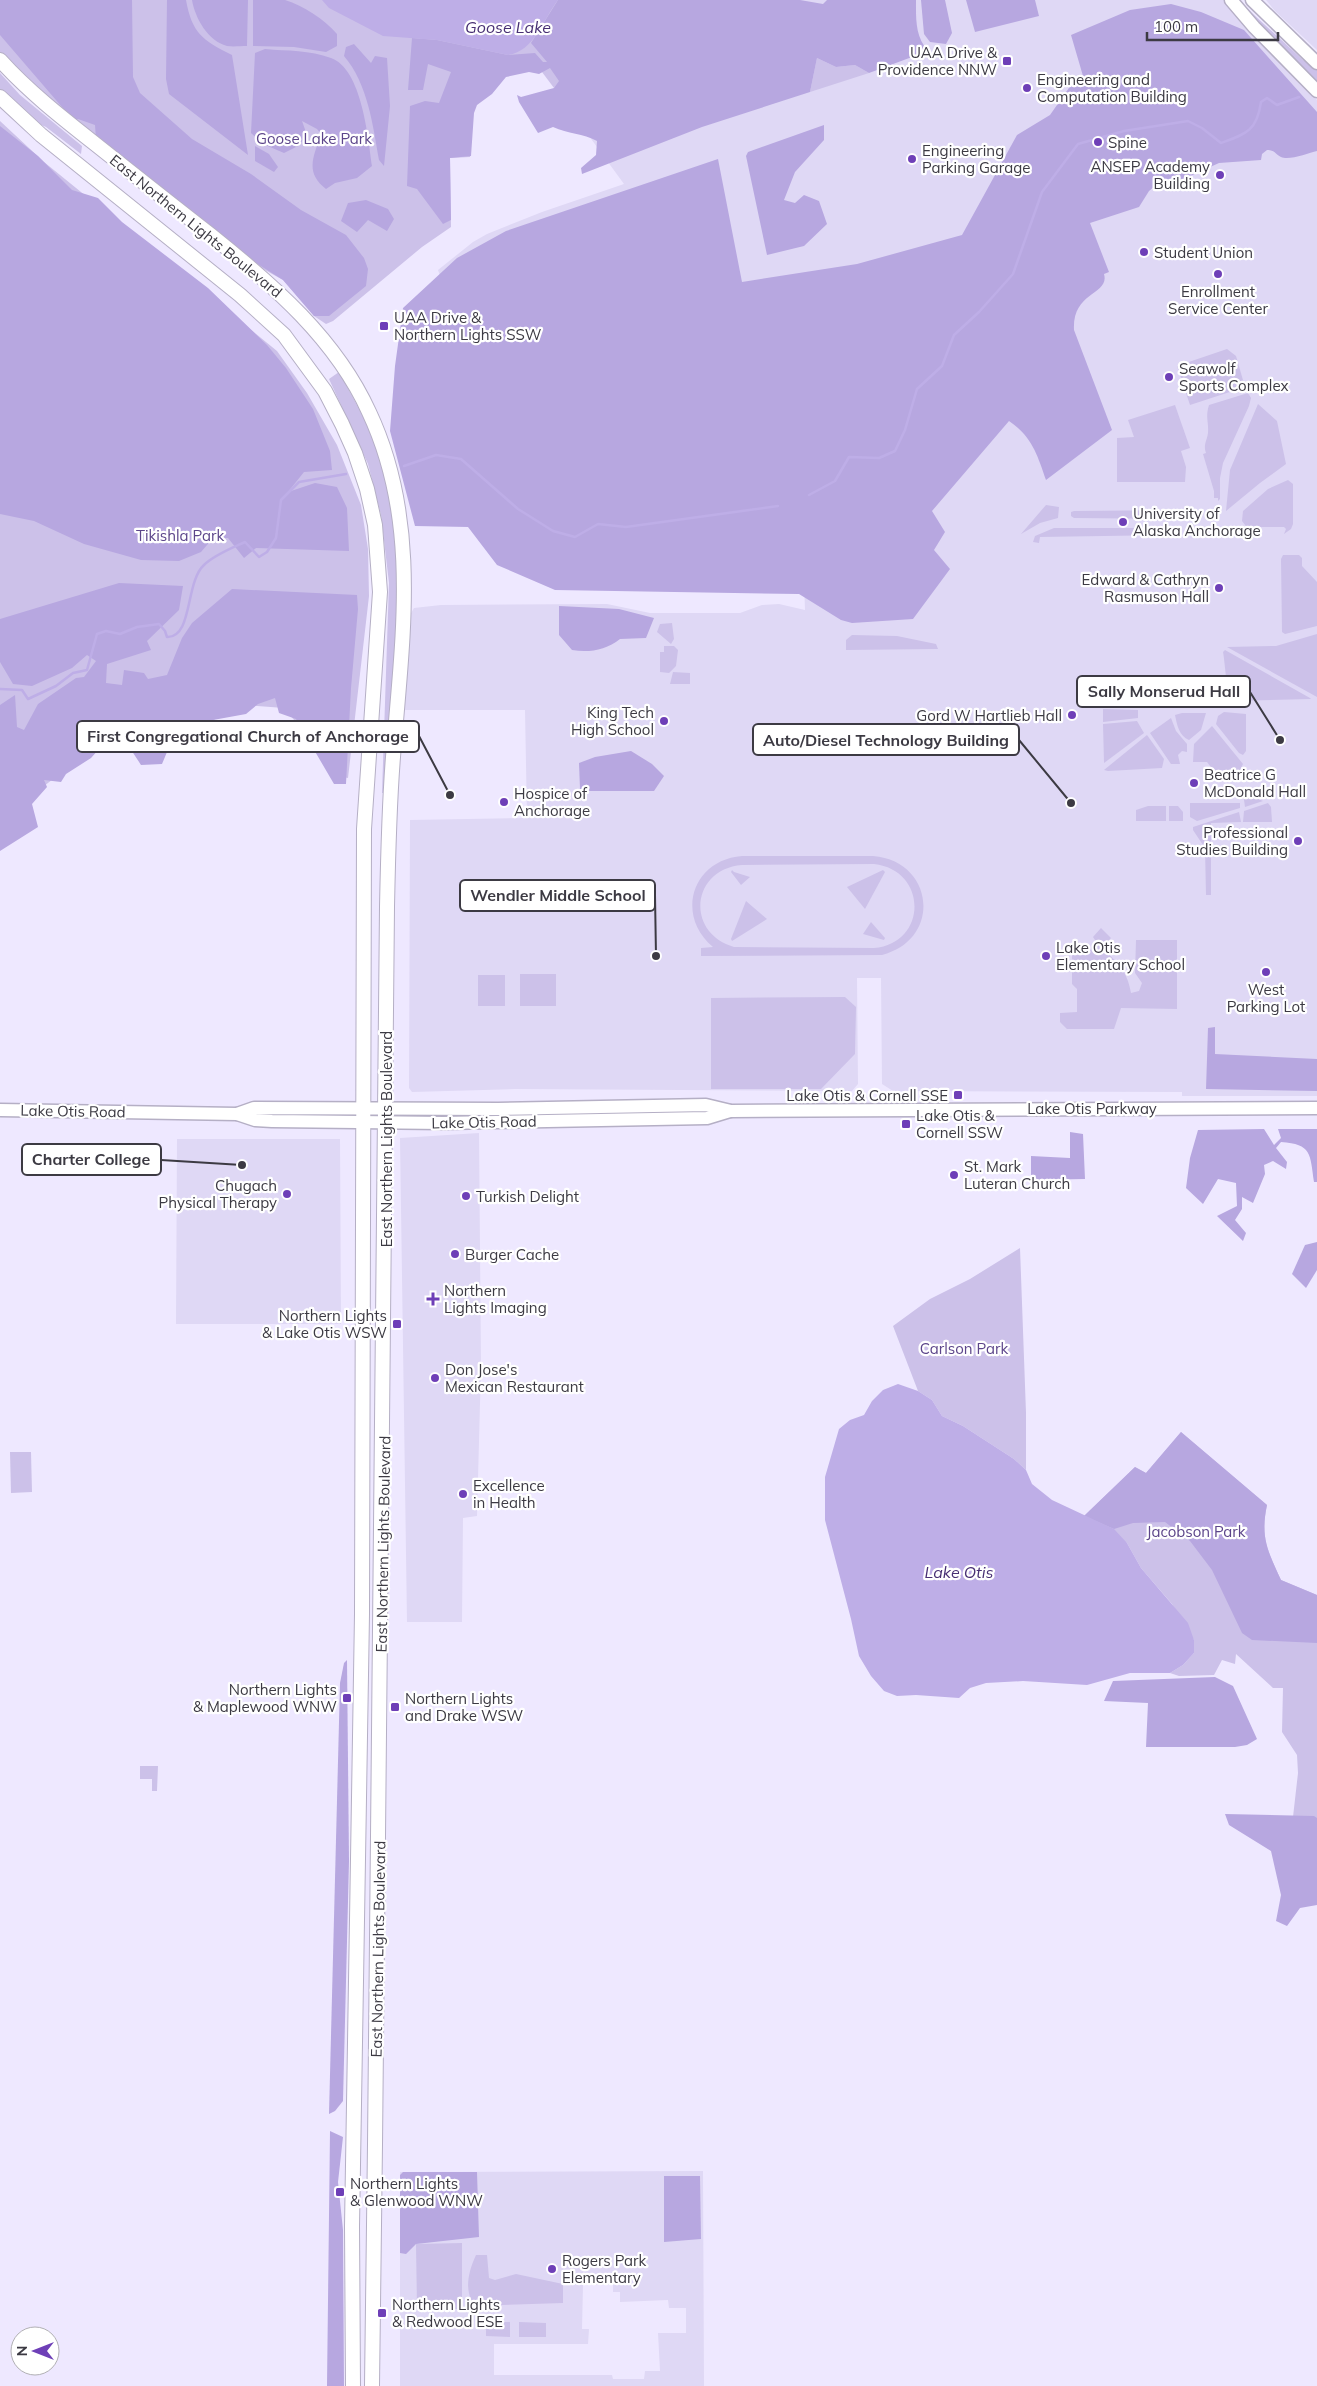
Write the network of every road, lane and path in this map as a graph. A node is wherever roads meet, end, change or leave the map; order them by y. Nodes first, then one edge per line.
1 (1231, 0) edge
2 (1252, 0) edge
3 (0, 60) edge
4 (1317, 63) edge
5 (1317, 91) edge
6 (0, 98) edge
7 (1317, 1108) edge
8 (868, 1109) joint
9 (0, 1110) edge
10 (362, 1115) junction
11 (387, 1116) junction
12 (353, 2386) edge
13 (372, 2386) edge

1 - 5 main road
2 - 4 main road
3 - 11 main road, East Northern Lights Boulevard
6 - 10 main road, East Northern Lights Boulevard
7 - 8 main road, Lake Otis Parkway
8 - 11 main road, Lake Otis Road
9 - 10 main road, Lake Otis Road
10 - 11 main road, Lake Otis Road
10 - 12 main road, East Northern Lights Boulevard
11 - 13 main road, East Northern Lights Boulevard

